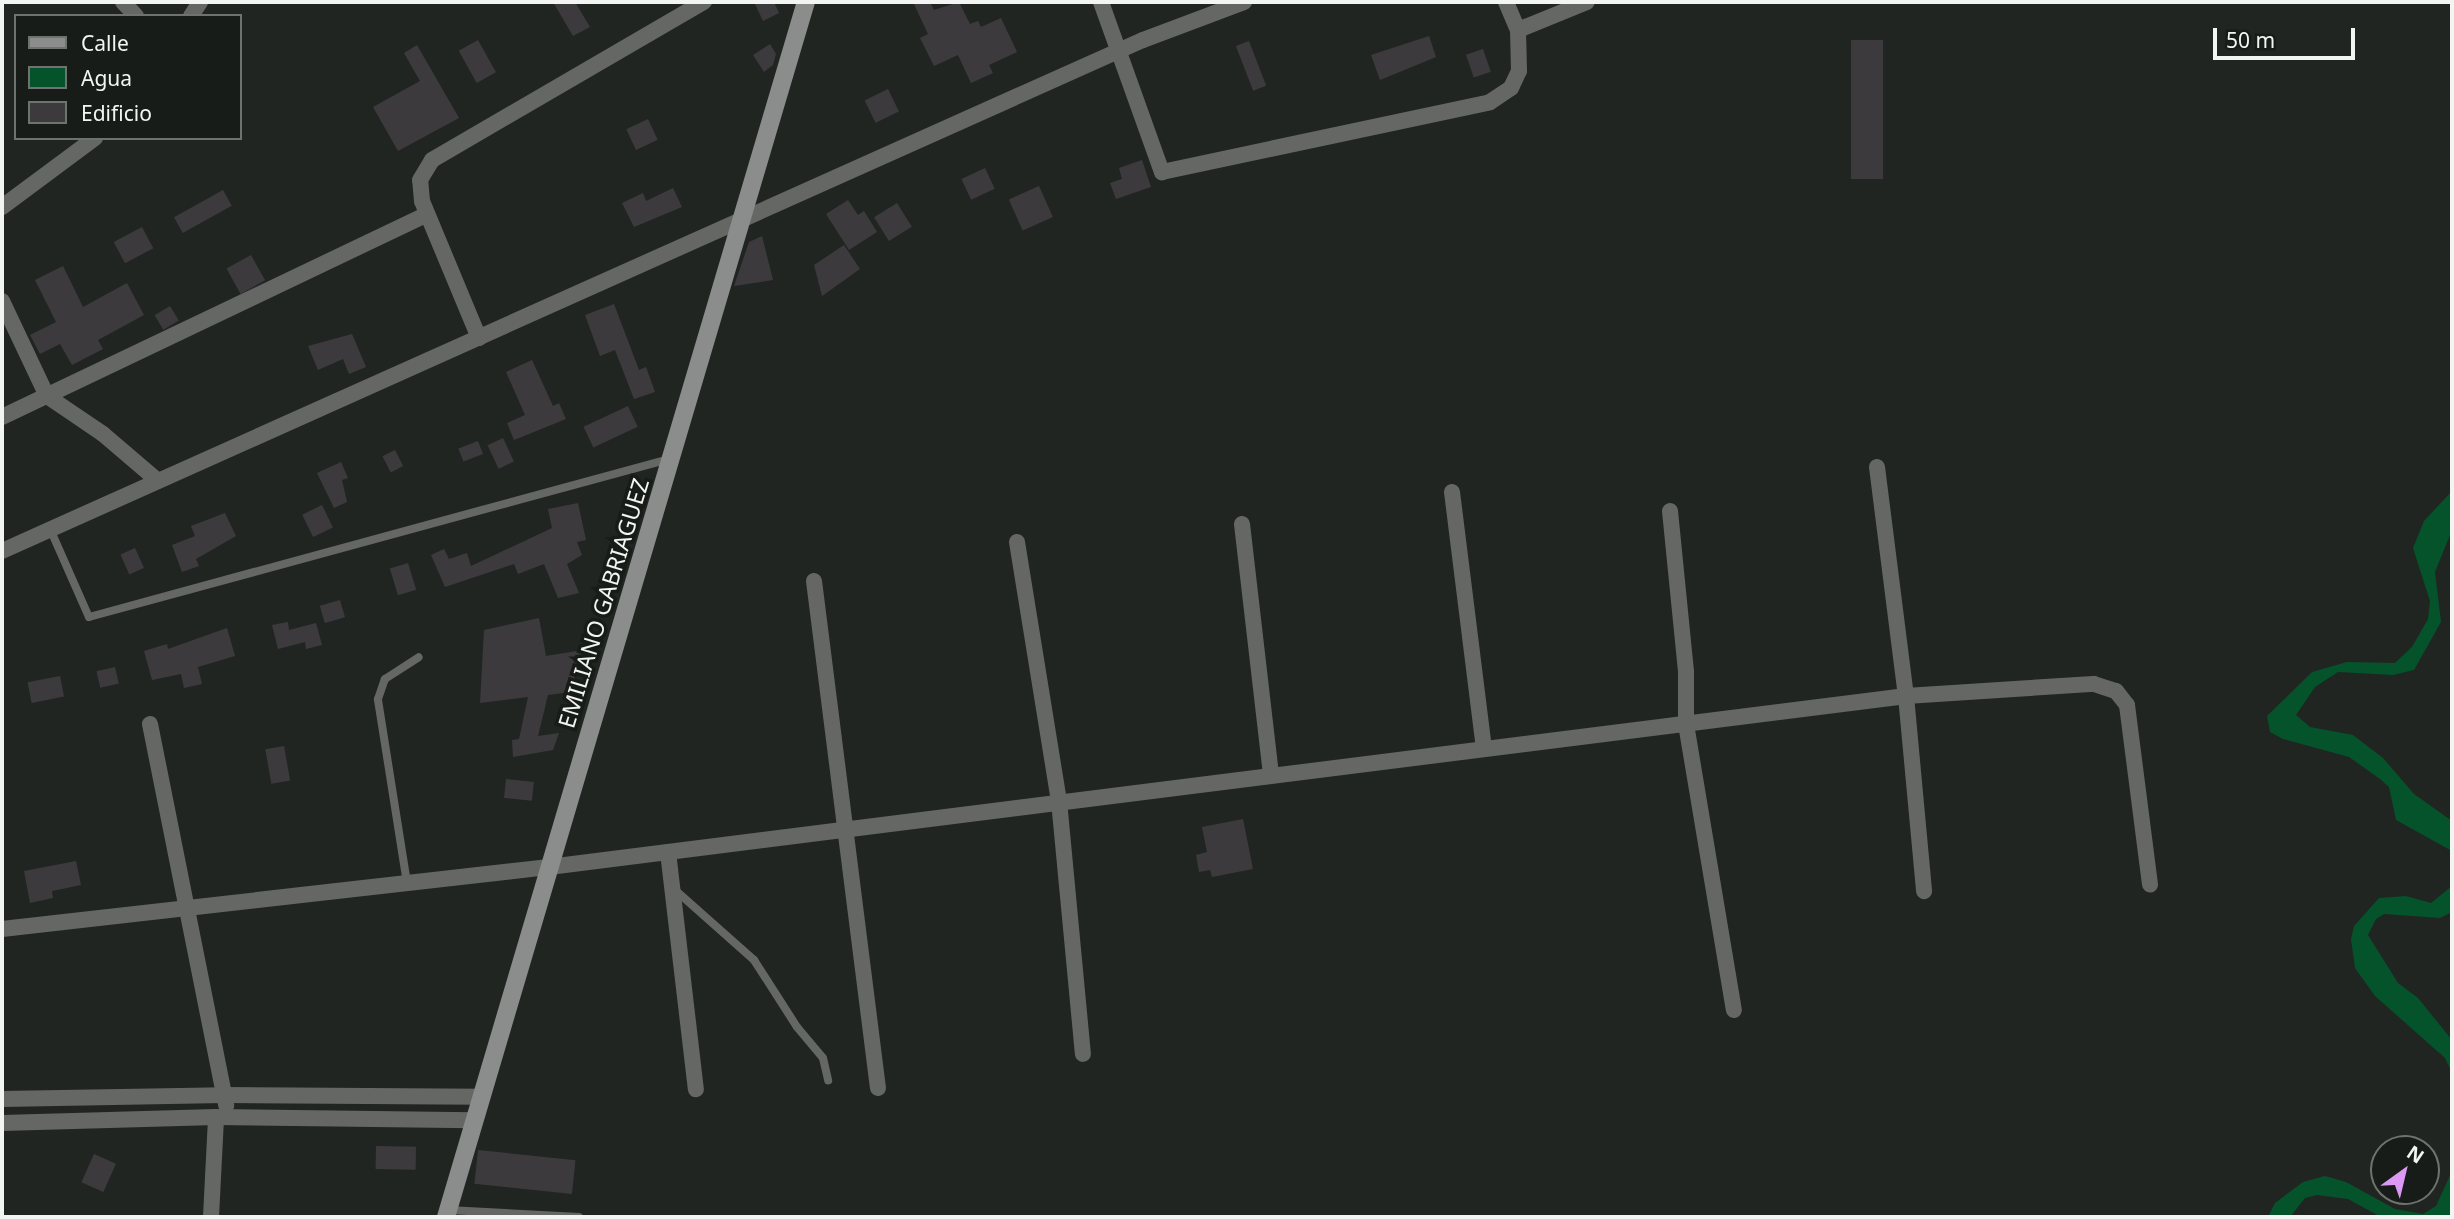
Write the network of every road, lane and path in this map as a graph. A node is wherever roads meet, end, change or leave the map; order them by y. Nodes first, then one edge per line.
1 (704, 2) edge
2 (806, 2) edge
3 (1101, 2) edge
4 (1244, 2) edge
5 (1506, 2) edge
6 (1587, 2) edge
7 (1518, 30) junction
8 (1122, 50) junction
9 (92, 140) edge
10 (2, 206) edge
11 (427, 214) junction
12 (743, 221) junction
13 (2, 301) edge
14 (480, 338) junction
15 (47, 397) junction
16 (2, 417) edge
17 (672, 458) junction
18 (1877, 467) dead end
19 (158, 481) junction
20 (1452, 492) dead end
21 (1670, 512) dead end
22 (1242, 524) dead end
23 (51, 531) junction
24 (1017, 542) dead end
25 (2, 551) edge
26 (814, 581) dead end
27 (419, 657) dead end
28 (1906, 696) junction
29 (150, 724) dead end
30 (1686, 724) junction
31 (1484, 748) junction
32 (1271, 774) junction
33 (1059, 801) junction
34 (847, 829) junction
35 (668, 852) junction
36 (550, 867) junction
37 (407, 883) junction
38 (2150, 885) dead end
39 (672, 887) junction
40 (1924, 891) dead end
41 (187, 908) junction
42 (2, 929) edge
43 (1734, 1010) dead end
44 (1083, 1054) dead end
45 (828, 1080) dead end
46 (878, 1088) dead end
47 (696, 1089) dead end
48 (224, 1095) junction
49 (481, 1097) junction
50 (2, 1099) edge
51 (222, 1117) junction
52 (474, 1120) junction
53 (2, 1123) edge
54 (447, 1214) edge
55 (211, 1217) edge
56 (579, 1217) edge

1 - 11 street
2 - 12 main road, EMILIANO GABRIAGUEZ
3 - 8 street
4 - 8 street
5 - 7 street
6 - 7 street
7 - 8 street
8 - 12 street
9 - 10 street
11 - 14 street
11 - 15 street
12 - 14 street
12 - 17 main road, EMILIANO GABRIAGUEZ
13 - 15 street
14 - 19 street
15 - 16 street
15 - 19 street
17 - 23 lane
17 - 36 main road, EMILIANO GABRIAGUEZ
18 - 28 street
19 - 23 street
20 - 31 street
21 - 30 street
22 - 32 street
23 - 25 street
24 - 33 street
26 - 34 street
27 - 37 lane
28 - 30 street
28 - 38 street
28 - 40 street
29 - 41 street
30 - 31 street
30 - 43 street
31 - 32 street
32 - 33 street
33 - 34 street
33 - 44 street
34 - 35 street
34 - 46 street
35 - 36 street
35 - 39 street
36 - 37 street
36 - 49 main road, EMILIANO GABRIAGUEZ
37 - 41 street
39 - 45 lane
39 - 47 street
41 - 42 street
41 - 48 street
48 - 49 street
48 - 50 street
48 - 51 street
49 - 52 main road, EMILIANO GABRIAGUEZ
51 - 52 street
51 - 53 street
51 - 55 street
52 - 54 main road, EMILIANO GABRIAGUEZ
54 - 56 lane

